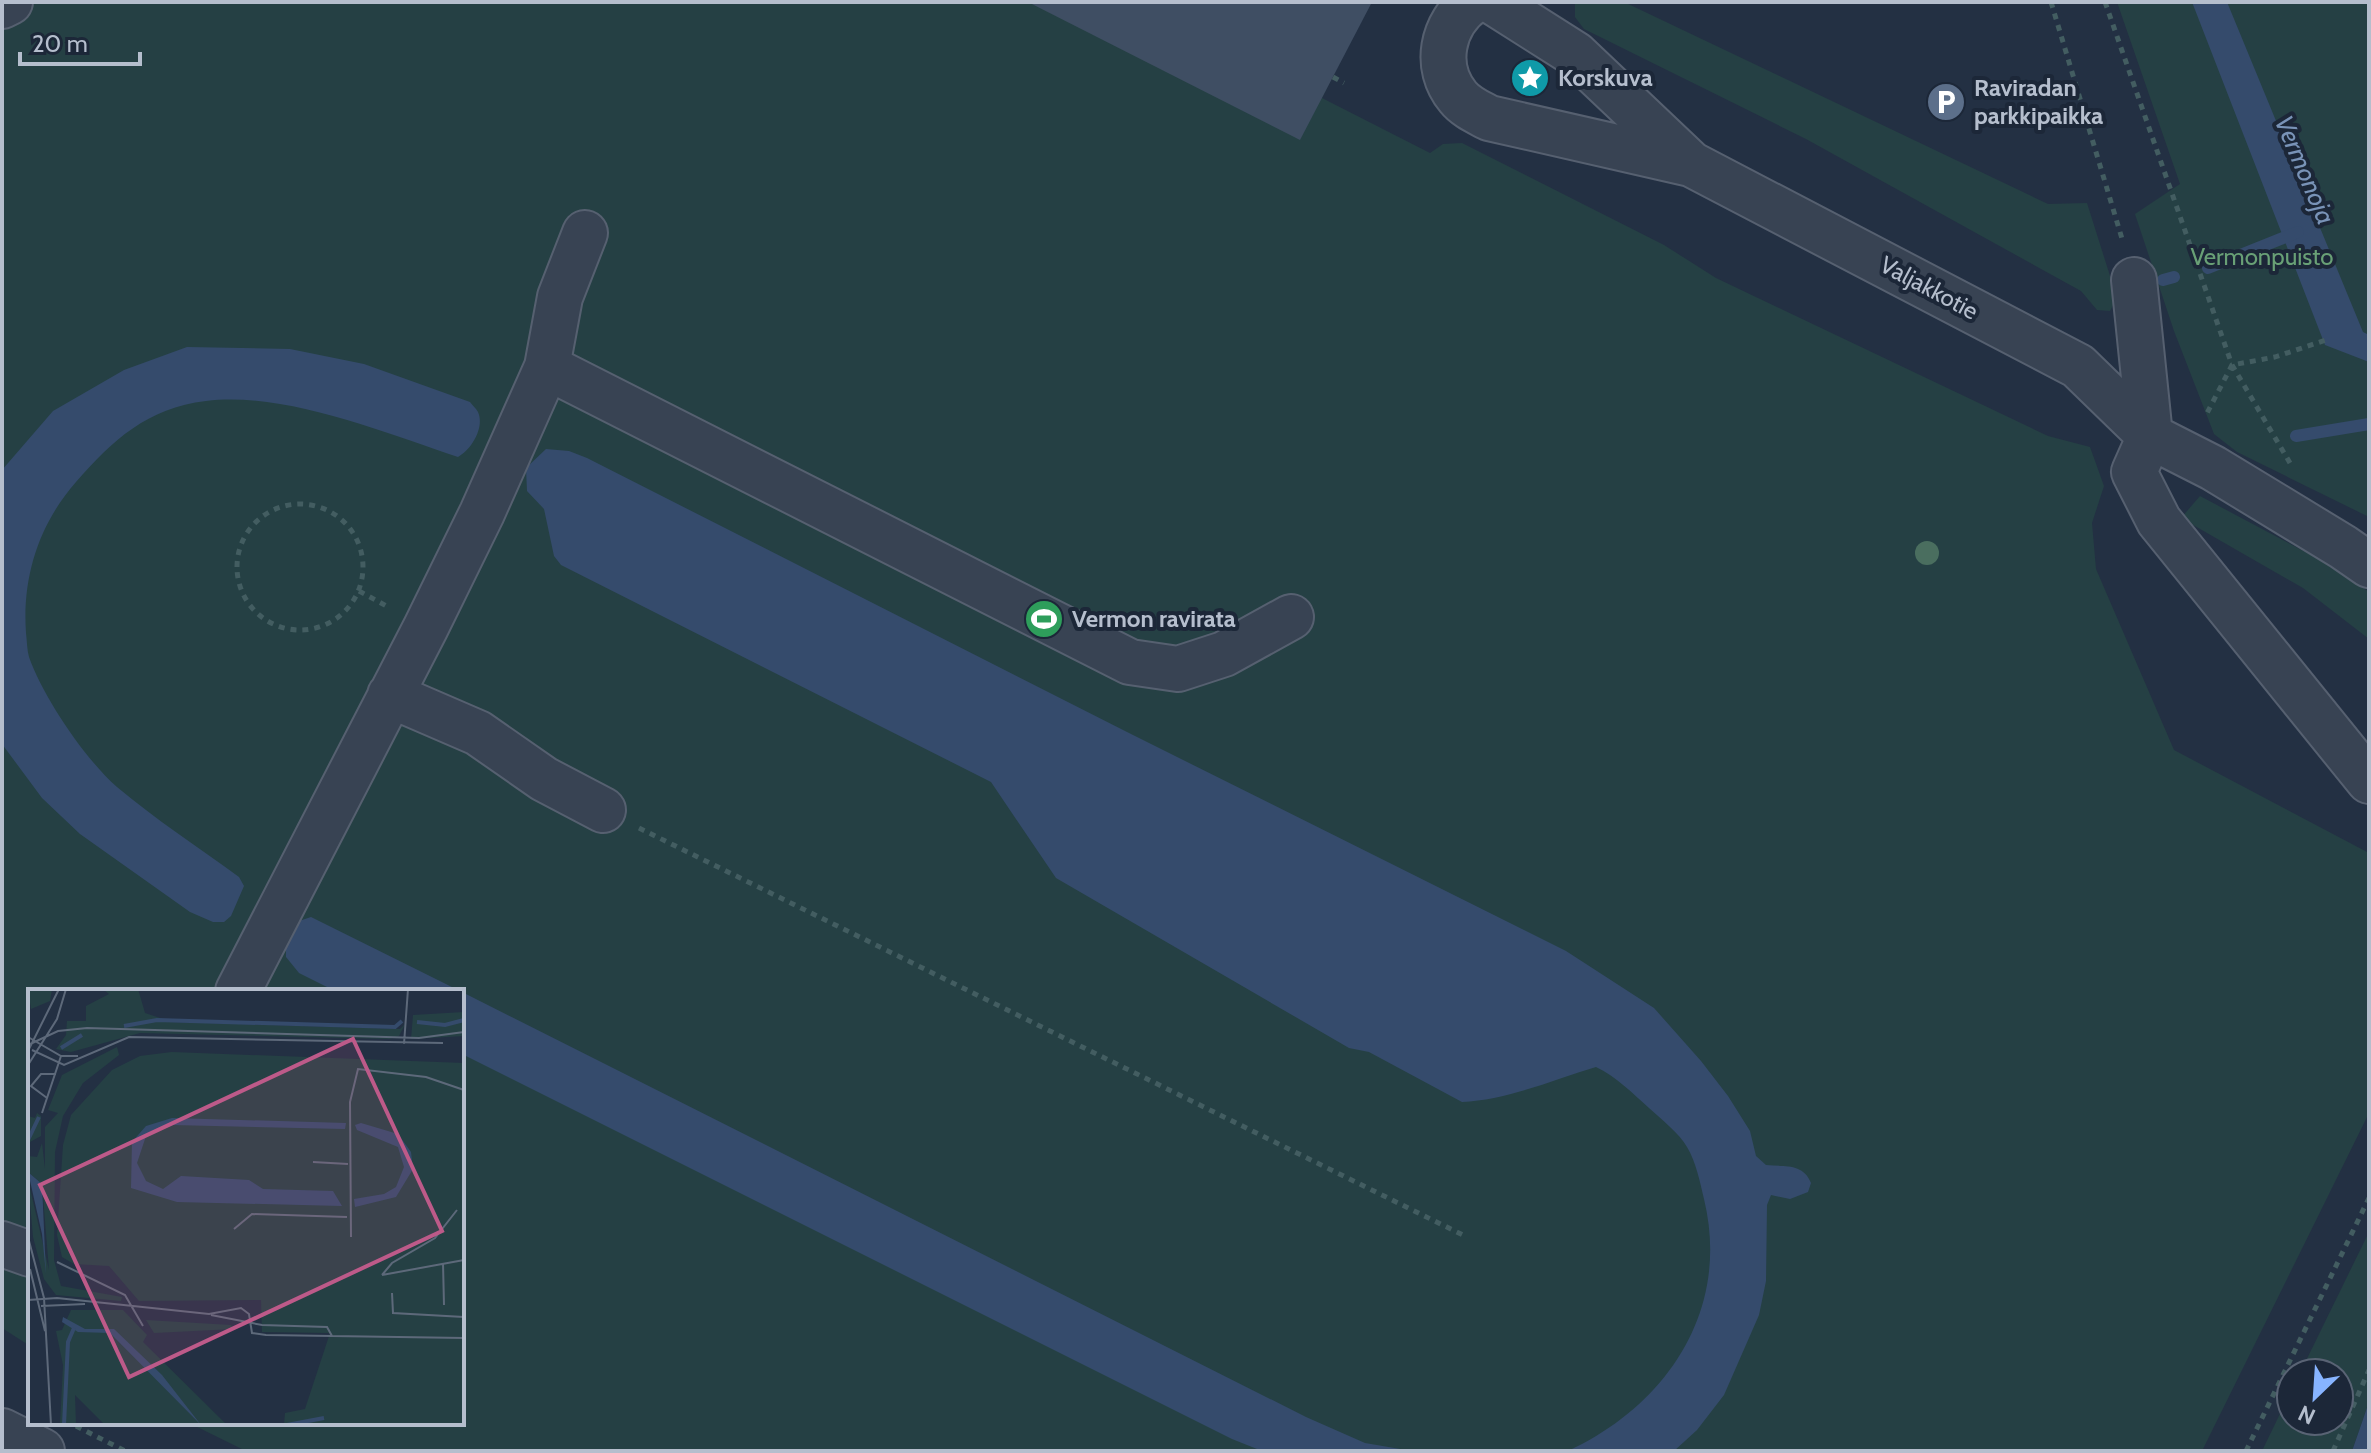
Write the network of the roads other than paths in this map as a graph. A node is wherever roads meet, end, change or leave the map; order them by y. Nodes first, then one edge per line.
1 (10, 2) edge
2 (1472, 2) edge
3 (1493, 2) edge
4 (2, 6) edge
5 (1691, 164) junction
6 (585, 233) dead end
7 (2134, 280) road end
8 (547, 367) junction
9 (2150, 436) junction
10 (2360, 556) edge
11 (1291, 617) dead end
12 (390, 695) junction
13 (2369, 781) edge
14 (603, 810) road end
15 (239, 989) edge
16 (2, 1244) edge
17 (28, 1253) edge
18 (2, 1431) edge
19 (42, 1451) edge

1 - 4 street
2 - 5 street, Valjakkotie
3 - 5 street, Valjakkotie
5 - 9 street, Valjakkotie
6 - 8 street
7 - 9 street
8 - 11 street
8 - 12 street
9 - 10 street, Valjakkotie
9 - 13 street
12 - 14 street
12 - 15 street
16 - 17 street
18 - 19 street

